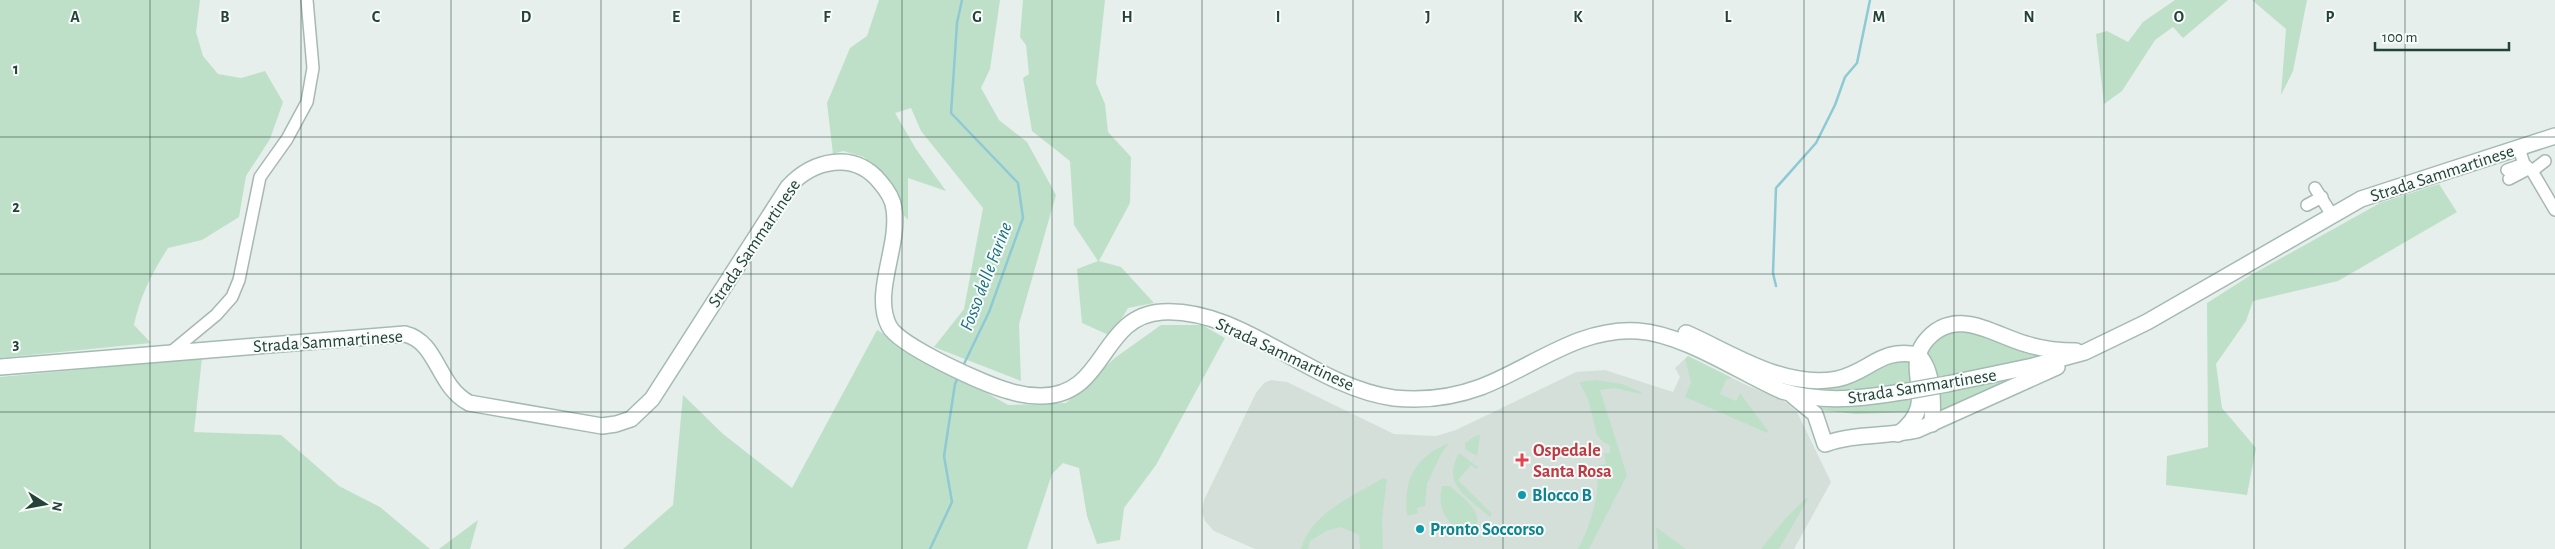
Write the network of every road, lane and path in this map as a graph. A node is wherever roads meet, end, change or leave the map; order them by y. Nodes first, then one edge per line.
1 (307, 0) edge
2 (2555, 136) edge
3 (2519, 148) junction
4 (2546, 164) dead end
5 (2530, 170) junction
6 (2508, 174) dead end
7 (2308, 205) dead end
8 (2555, 210) edge
9 (2332, 215) junction
10 (1640, 331) junction
11 (2085, 352) junction
12 (170, 353) junction
13 (1918, 356) junction
14 (0, 367) edge
15 (1914, 388) junction
16 (1782, 391) junction
17 (1932, 424) junction
18 (1897, 434) junction

1 - 12 street
2 - 3 main road, Strada Sammartinese
3 - 5 street
3 - 9 main road, Strada Sammartinese
4 - 5 street
5 - 6 street
5 - 8 street
7 - 9 street
9 - 11 main road, Strada Sammartinese
10 - 12 main road, Strada Sammartinese
10 - 13 main road
10 - 16 main road, Strada Sammartinese
11 - 13 main road
11 - 15 main road, Strada Sammartinese, bridge
11 - 17 main road
12 - 14 main road, Strada Sammartinese
13 - 15 main road
13 - 17 main road
15 - 16 main road, Strada Sammartinese
15 - 17 main road
15 - 18 main road
16 - 18 main road
17 - 18 main road

